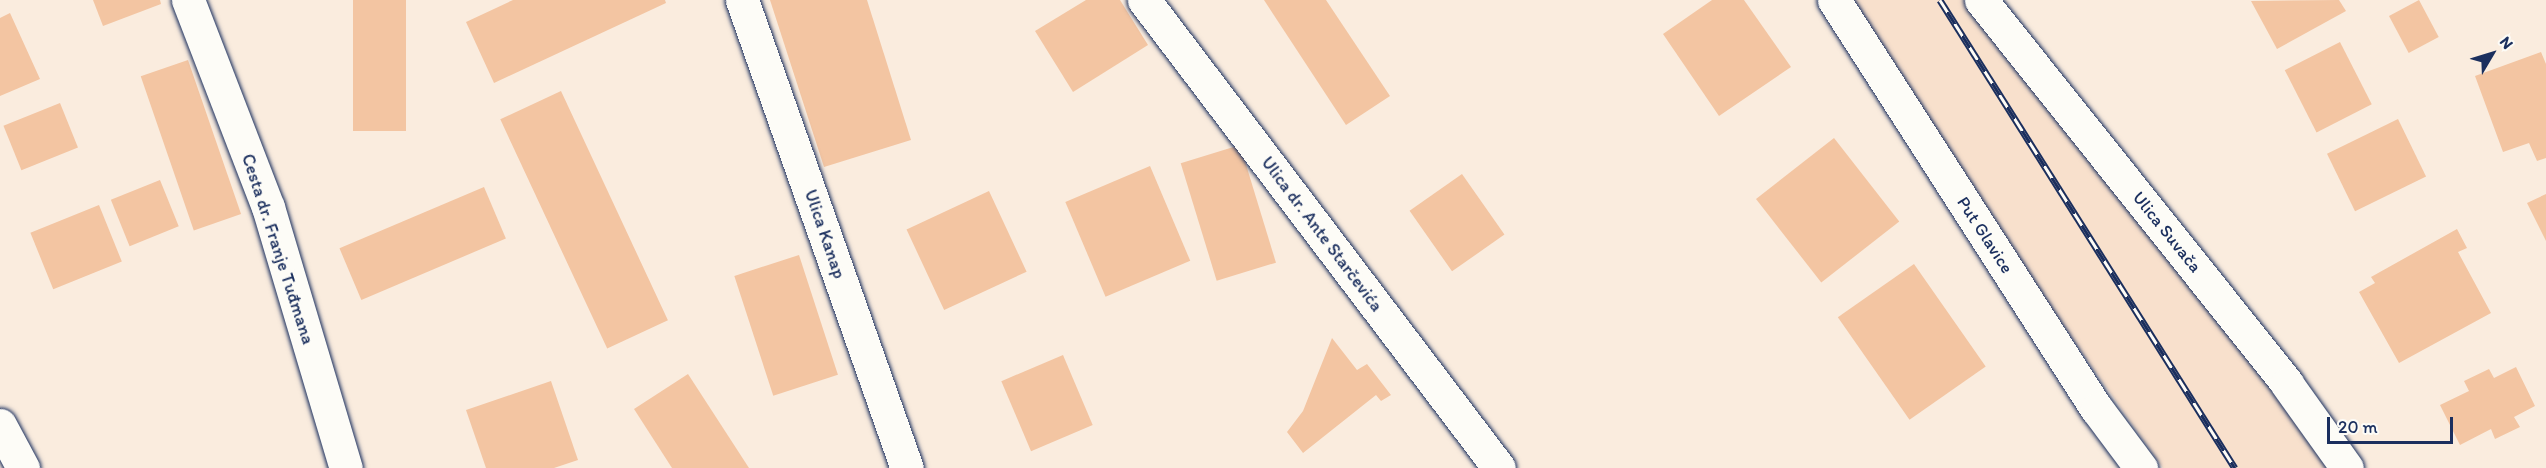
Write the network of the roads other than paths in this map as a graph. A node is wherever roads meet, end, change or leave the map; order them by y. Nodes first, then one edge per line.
1 (188, 0) edge
2 (742, 0) edge
3 (1144, 0) edge
4 (1834, 0) edge
5 (1981, 0) edge
6 (0, 425) edge
7 (23, 468) edge
8 (346, 468) edge
9 (907, 468) edge
10 (1499, 468) edge
11 (2141, 468) edge
12 (2347, 468) edge

1 - 8 street, Cesta dr. Franje Tuđmana
2 - 9 street, Ulica Kanap
3 - 10 street, Ulica dr. Ante Starčevića
4 - 11 street, Put Glavice
5 - 12 street, Ulica Suvača
6 - 7 street

